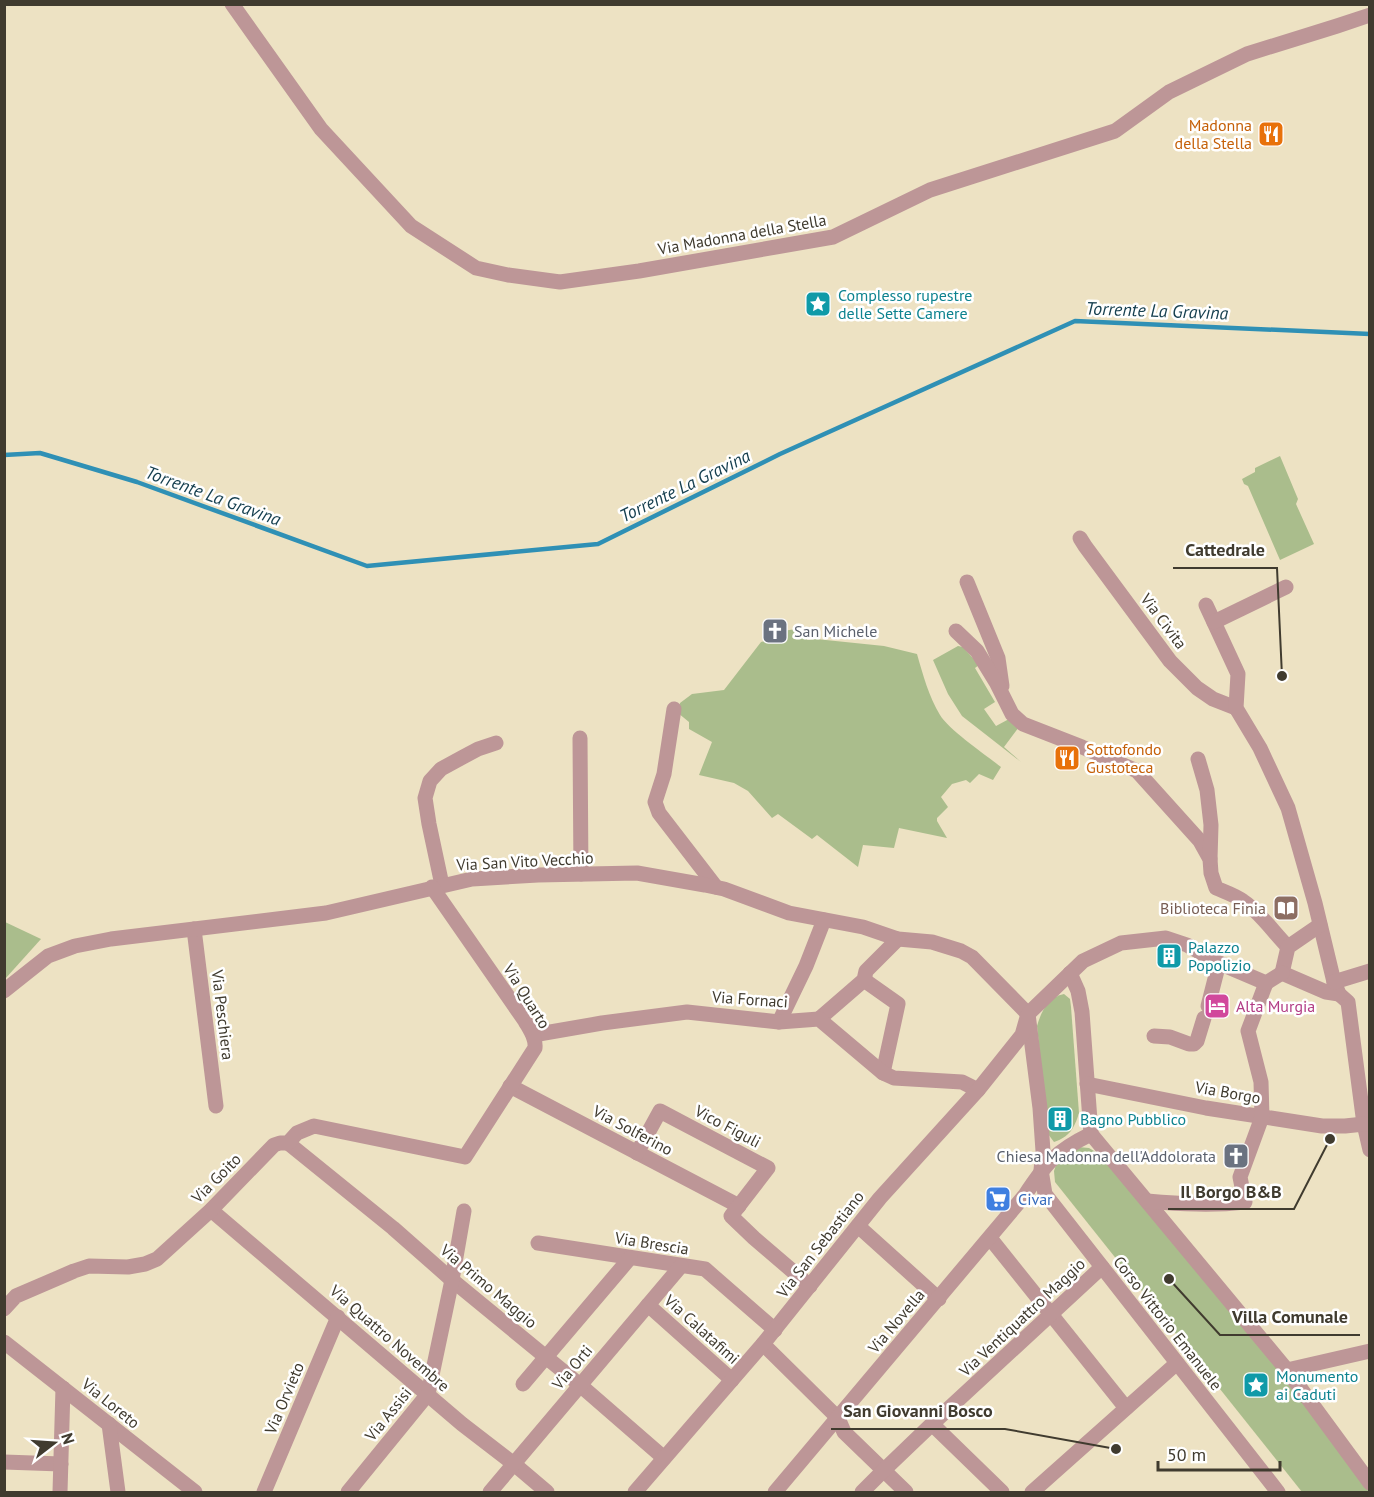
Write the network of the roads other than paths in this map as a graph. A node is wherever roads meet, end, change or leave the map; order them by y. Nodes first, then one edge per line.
1 (231, 4) edge
2 (1370, 15) edge
3 (1080, 538) dead end
4 (967, 582) dead end
5 (1286, 587) dead end
6 (1206, 605) dead end
7 (1215, 622) junction
8 (956, 631) dead end
9 (1003, 695) junction
10 (1236, 708) junction
11 (674, 710) dead end
12 (580, 738) dead end
13 (496, 743) dead end
14 (1198, 759) dead end
15 (1210, 859) junction
16 (581, 874) junction
17 (437, 886) junction
18 (716, 887) junction
19 (824, 920) junction
20 (1320, 925) junction
21 (194, 929) junction
22 (898, 939) junction
23 (1288, 947) junction
24 (1219, 963) junction
25 (1370, 971) edge
26 (1070, 973) junction
27 (1282, 973) junction
28 (864, 980) junction
29 (1266, 983) junction
30 (1337, 988) junction
31 (4, 992) edge
32 (1028, 1014) junction
33 (819, 1018) junction
34 (779, 1022) junction
35 (533, 1035) junction
36 (1154, 1036) dead end
37 (883, 1073) junction
38 (1087, 1084) junction
39 (510, 1086) junction
40 (978, 1090) junction
41 (216, 1106) dead end
42 (1262, 1116) junction
43 (1364, 1124) junction
44 (1091, 1134) junction
45 (288, 1143) junction
46 (1369, 1149) edge
47 (637, 1153) junction
48 (465, 1157) joint
49 (1041, 1170) junction
50 (1147, 1201) junction
51 (212, 1210) junction
52 (464, 1211) dead end
53 (735, 1211) junction
54 (858, 1226) junction
55 (990, 1238) junction
56 (538, 1243) dead end
57 (630, 1258) junction
58 (681, 1266) junction
59 (1102, 1268) junction
60 (452, 1280) junction
61 (810, 1286) junction
62 (939, 1299) junction
63 (648, 1305) junction
64 (4, 1309) edge
65 (1051, 1315) junction
66 (338, 1317) junction
67 (775, 1330) junction
68 (4, 1342) edge
69 (763, 1344) junction
70 (1370, 1351) edge
71 (546, 1358) junction
72 (1177, 1363) junction
73 (1287, 1370) junction
74 (732, 1380) junction
75 (523, 1384) dead end
76 (580, 1385) junction
77 (63, 1388) junction
78 (428, 1394) junction
79 (1126, 1408) junction
80 (838, 1418) junction
81 (109, 1424) junction
82 (932, 1424) junction
83 (664, 1458) junction
84 (4, 1462) edge
85 (61, 1464) junction
86 (514, 1464) junction
87 (884, 1470) junction
88 (1370, 1483) edge
89 (60, 1492) edge
90 (118, 1492) edge
91 (195, 1492) edge
92 (264, 1492) edge
93 (348, 1492) edge
94 (490, 1492) edge
95 (547, 1492) edge
96 (635, 1492) edge
97 (774, 1492) edge
98 (862, 1492) edge
99 (906, 1492) edge
100 (1002, 1492) edge
101 (1032, 1492) edge
102 (1278, 1492) edge

1 - 2 street, Via Madonna della Stella
3 - 10 street, Via Civita
4 - 9 street
5 - 7 street
6 - 7 street
7 - 10 street
8 - 9 street
9 - 15 street
10 - 20 street
11 - 18 street
12 - 16 street
13 - 17 street
14 - 15 street
15 - 23 street
16 - 17 street, Via San Vito Vecchio
16 - 18 street, Via San Vito Vecchio
17 - 21 street, Via San Vito Vecchio
17 - 35 street, Via Quarto
18 - 19 street, Via San Vito Vecchio
19 - 22 street, Via San Vito Vecchio
19 - 34 street
20 - 23 street
20 - 30 street
21 - 31 street, Via San Vito Vecchio
21 - 41 street, Via Peschiera
22 - 28 street
22 - 32 street, Via San Vito Vecchio
23 - 27 street
24 - 26 street
24 - 29 street
24 - 36 street
25 - 30 street
26 - 32 street
26 - 38 street
27 - 29 street
27 - 30 street
28 - 33 street
28 - 37 street
29 - 42 street
30 - 43 street
32 - 40 street, Via San Sebastiano
32 - 49 street
33 - 34 street, Via Fornaci
33 - 37 street
34 - 35 street, Via Fornaci
35 - 39 street, Via Quarto
37 - 40 street
38 - 42 street, Via Borgo
38 - 44 street
39 - 47 street, Via Solferino
39 - 48 street, Via Quarto
40 - 54 street, Via San Sebastiano
42 - 43 street, Via Borgo
42 - 50 street
43 - 46 street
44 - 49 street
44 - 50 street
45 - 48 street, Via Goito
45 - 51 street, Via Goito
45 - 60 street, Via Primo Maggio
47 - 53 street, Via Solferino
47 - 53 street, Vico Figuli
49 - 55 street, Via Novella
49 - 59 street, Corso Vittorio Emanuele
50 - 73 street
51 - 64 street, Via Goito
51 - 66 street, Via Quattro Novembre
52 - 60 street, Via Assisi
53 - 61 street, Via Solferino
54 - 61 street, Via San Sebastiano
54 - 62 street
55 - 62 street, Via Novella
55 - 65 street
56 - 57 street, Via Brescia
57 - 58 street, Via Brescia
57 - 71 street
58 - 63 street, Via Orti
58 - 67 street, Via Brescia
59 - 65 street, Via Ventiquattro Maggio
59 - 72 street, Corso Vittorio Emanuele
60 - 71 street, Via Primo Maggio
60 - 78 street, Via Assisi
61 - 67 street, Via San Sebastiano
62 - 80 street, Via Novella
63 - 74 street, Via Calatafimi
63 - 76 street, Via Orti
65 - 79 street
65 - 82 street, Via Ventiquattro Maggio
66 - 78 street, Via Quattro Novembre
66 - 92 street, Via Orvieto
67 - 69 street, Via San Sebastiano
68 - 77 street, Via Loreto
69 - 74 street, Via San Sebastiano
69 - 80 street
70 - 73 street
71 - 75 street
71 - 76 street, Via Primo Maggio
72 - 79 street
72 - 102 street, Corso Vittorio Emanuele
73 - 88 street
74 - 83 street, Via San Sebastiano
76 - 83 street, Via Primo Maggio
76 - 86 street, Via Orti
77 - 81 street, Via Loreto
77 - 85 street
78 - 86 street, Via Quattro Novembre
78 - 93 street, Via Assisi
79 - 101 street
80 - 87 street
80 - 97 street, Via Novella
81 - 90 street
81 - 91 street, Via Loreto
82 - 87 street, Via Ventiquattro Maggio
82 - 100 street
83 - 96 street, Via San Sebastiano
84 - 85 street
85 - 89 street
86 - 94 street, Via Orti
86 - 95 street, Via Quattro Novembre
87 - 98 street, Via Ventiquattro Maggio
87 - 99 street

